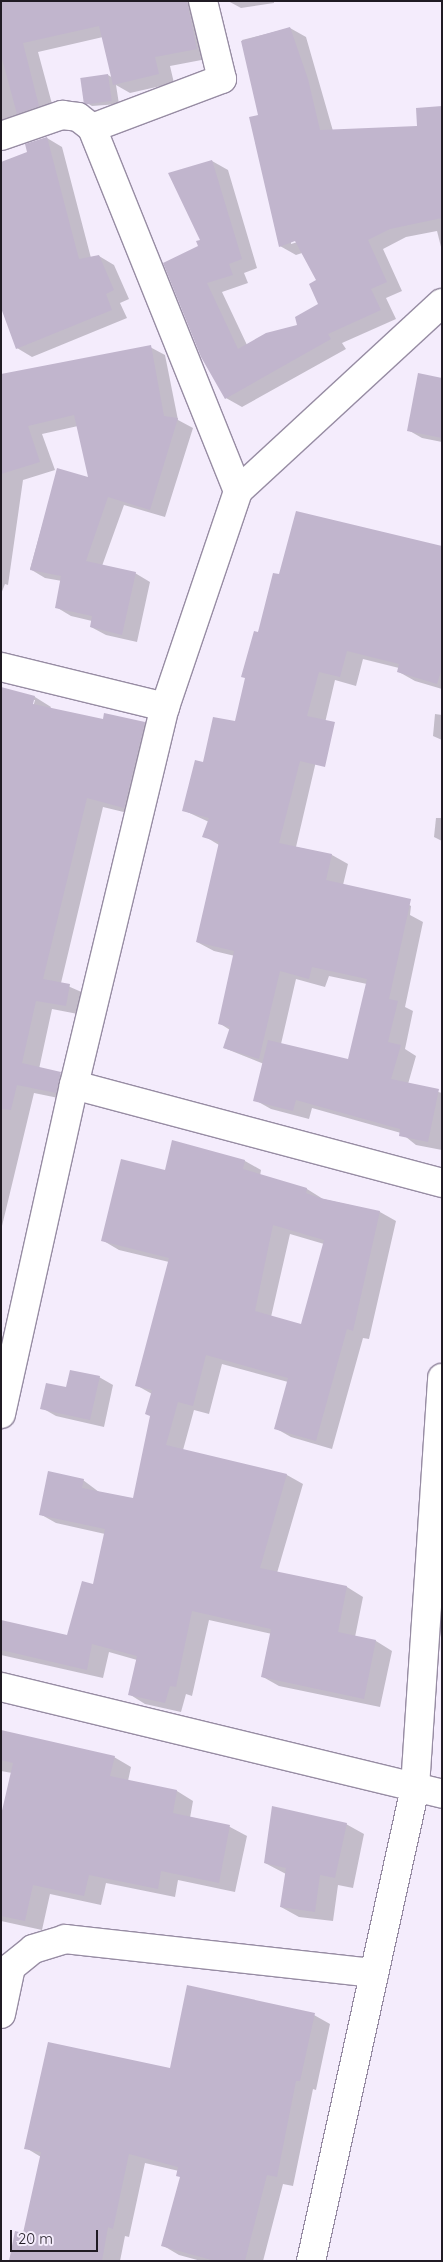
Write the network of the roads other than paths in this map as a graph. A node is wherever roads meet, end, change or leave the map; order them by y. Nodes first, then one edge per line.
1 (203, 1) edge
2 (92, 128) junction
3 (1, 136) edge
4 (442, 303) edge
5 (238, 491) junction
6 (1, 667) edge
7 (164, 707) junction
8 (74, 1085) junction
9 (442, 1183) edge
10 (442, 1378) edge
11 (1, 1414) edge
12 (1, 1687) edge
13 (415, 1787) junction
14 (442, 1794) edge
15 (374, 1973) junction
16 (1, 2014) edge
17 (311, 2261) edge

1 - 2 street
2 - 3 street
2 - 5 street
4 - 5 street
5 - 7 street
6 - 7 street
7 - 8 street
8 - 9 street
8 - 11 street
10 - 13 street
12 - 13 street
13 - 14 street
13 - 15 street
15 - 16 street
15 - 17 street

